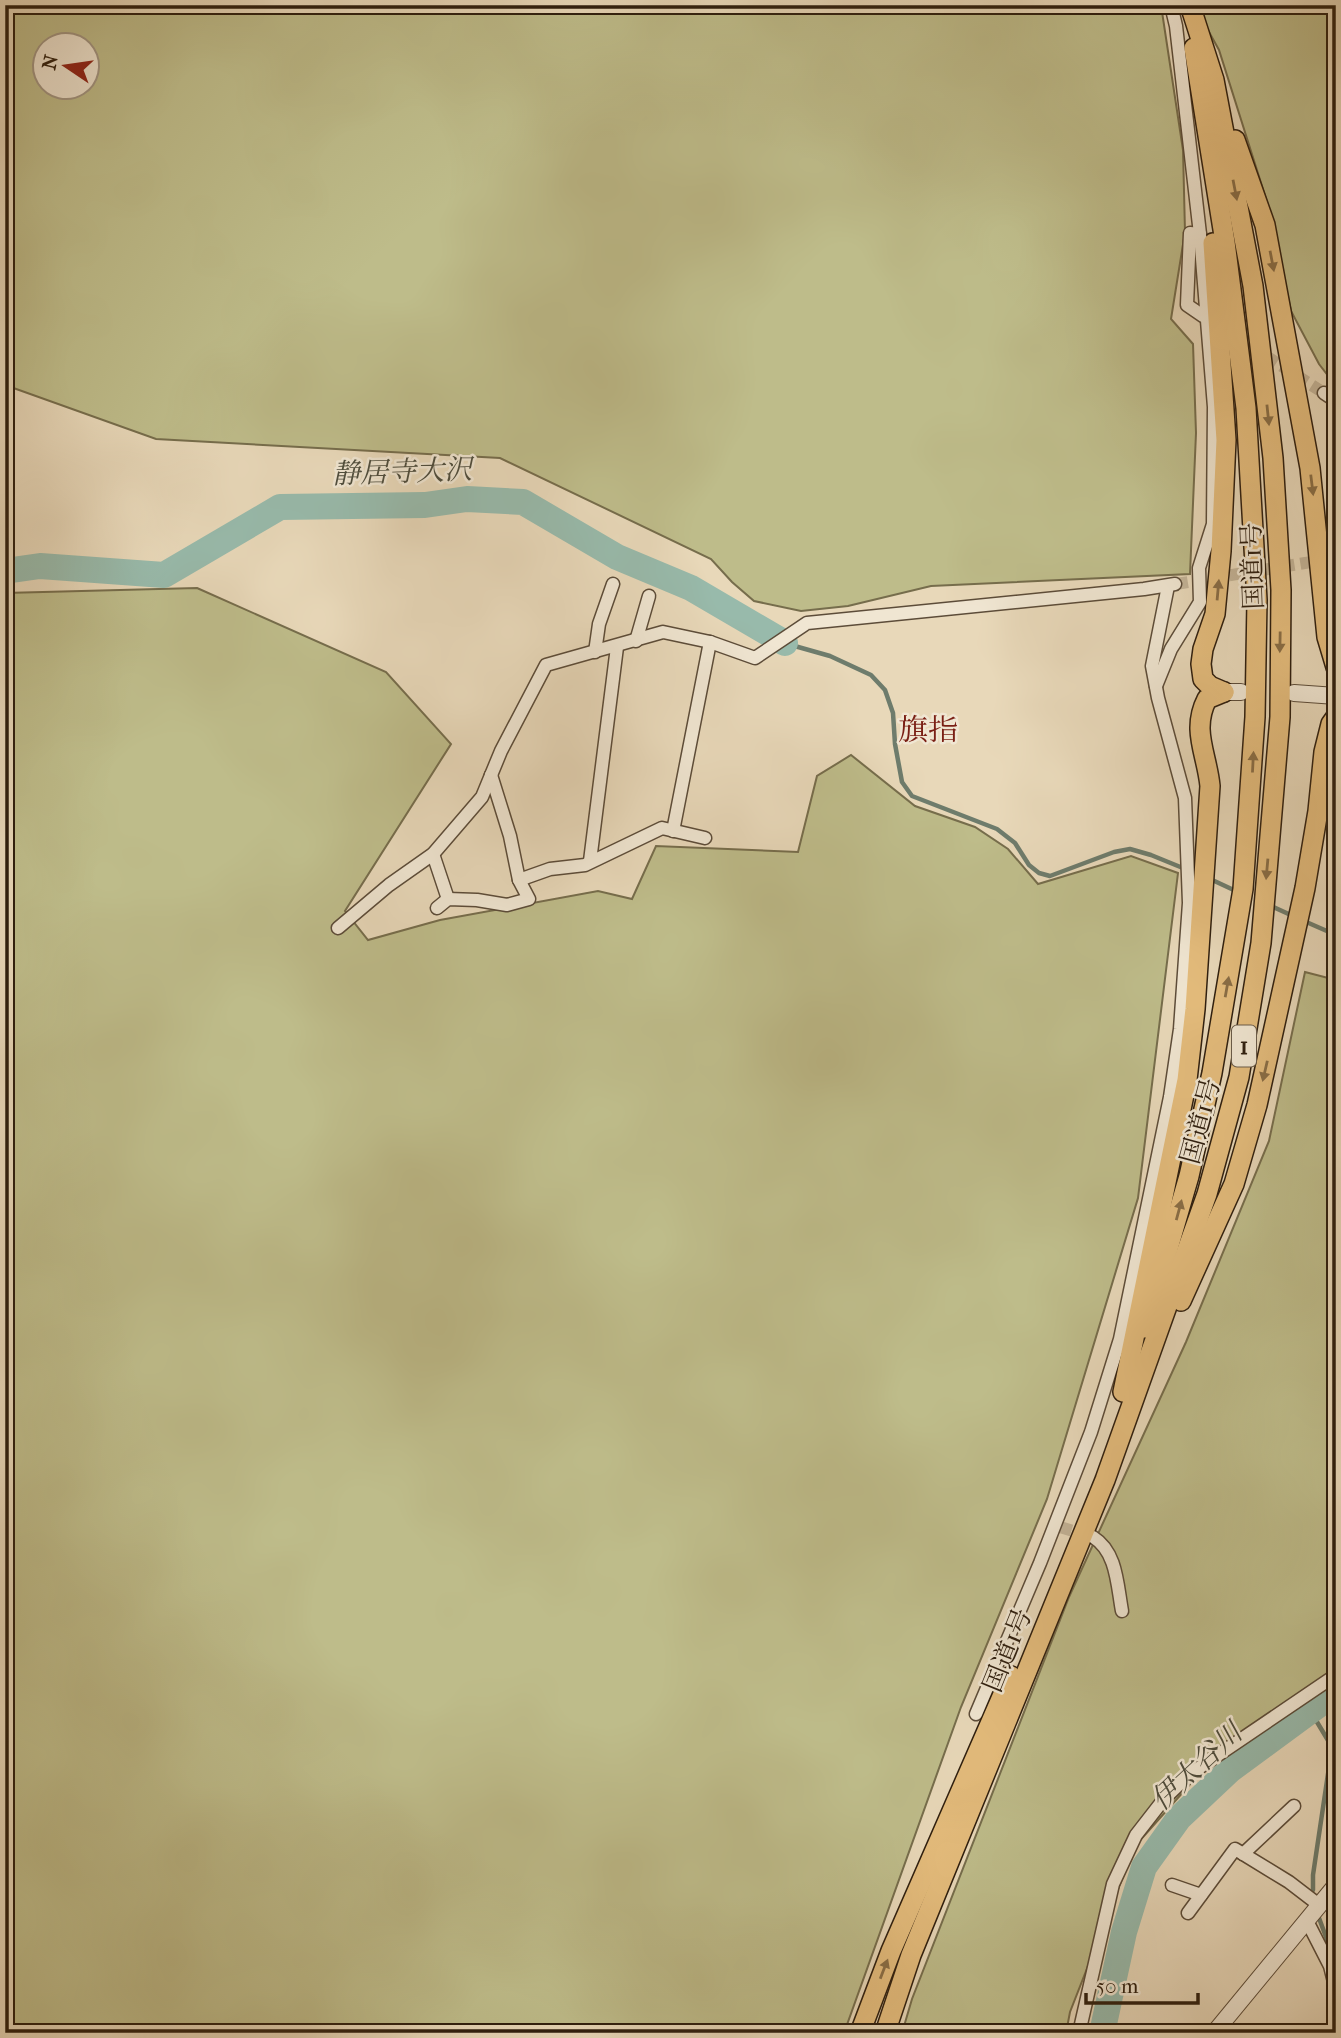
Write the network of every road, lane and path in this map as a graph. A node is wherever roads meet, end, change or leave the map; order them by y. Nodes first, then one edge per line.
1 (1171, 5) edge
2 (1188, 5) edge
3 (1208, 87) junction
4 (1200, 234) junction
5 (1203, 316) dead end
6 (1324, 393) tunnel mouth
7 (1336, 401) edge
8 (613, 584) dead end
9 (649, 596) dead end
10 (636, 641) junction
11 (710, 642) junction
12 (617, 646) junction
13 (595, 652) junction
14 (1336, 667) edge
15 (1156, 687) junction
16 (1294, 693) dead end
17 (1336, 696) edge
18 (1336, 718) edge
19 (491, 775) junction
20 (673, 831) junction
21 (705, 838) dead end
22 (433, 854) junction
23 (590, 861) junction
24 (519, 880) junction
25 (448, 899) junction
26 (437, 908) dead end
27 (338, 928) dead end
28 (1123, 1392) junction
29 (1105, 1480) junction
30 (1093, 1537) tunnel mouth
31 (1122, 1611) dead end
32 (1336, 1675) edge
33 (976, 1714) dead end
34 (1294, 1806) dead end
35 (1243, 1854) junction
36 (1172, 1885) dead end
37 (1336, 1885) edge
38 (1201, 1895) junction
39 (1319, 1905) junction
40 (1188, 1913) dead end
41 (1307, 1920) junction
42 (1336, 1990) edge
43 (860, 2033) edge
44 (885, 2033) edge
45 (1079, 2033) edge
46 (1214, 2033) edge

1 - 4 street
2 - 3 highway, 国道1号 / 1
3 -> 14 highway
28 -> 3 highway, 国道1号 / 1
28 -> 3 highway
3 -> 29 highway, 国道1号 / 1
4 - 5 street
4 - 15 street
6 - 7 street
8 - 13 street
9 - 10 street
10 - 11 street
10 - 12 street
11 - 15 street
11 - 20 street
12 - 13 street
12 - 23 street
13 - 19 street
15 - 33 street
16 - 17 street
18 -> 29 highway
19 - 22 street
19 - 24 street
20 - 21 street
20 - 23 street
22 - 25 street
22 - 27 street
23 - 24 street
24 - 25 street
25 - 26 street
43 -> 28 highway, 国道1号 / 1
29 - 44 highway, 国道1号 / 1
30 - 31 street
32 - 45 street
34 - 35 street
35 - 38 street
35 - 39 street
36 - 38 street
37 - 39 street
38 - 40 street
39 - 41 street
41 - 42 street
41 - 46 street

